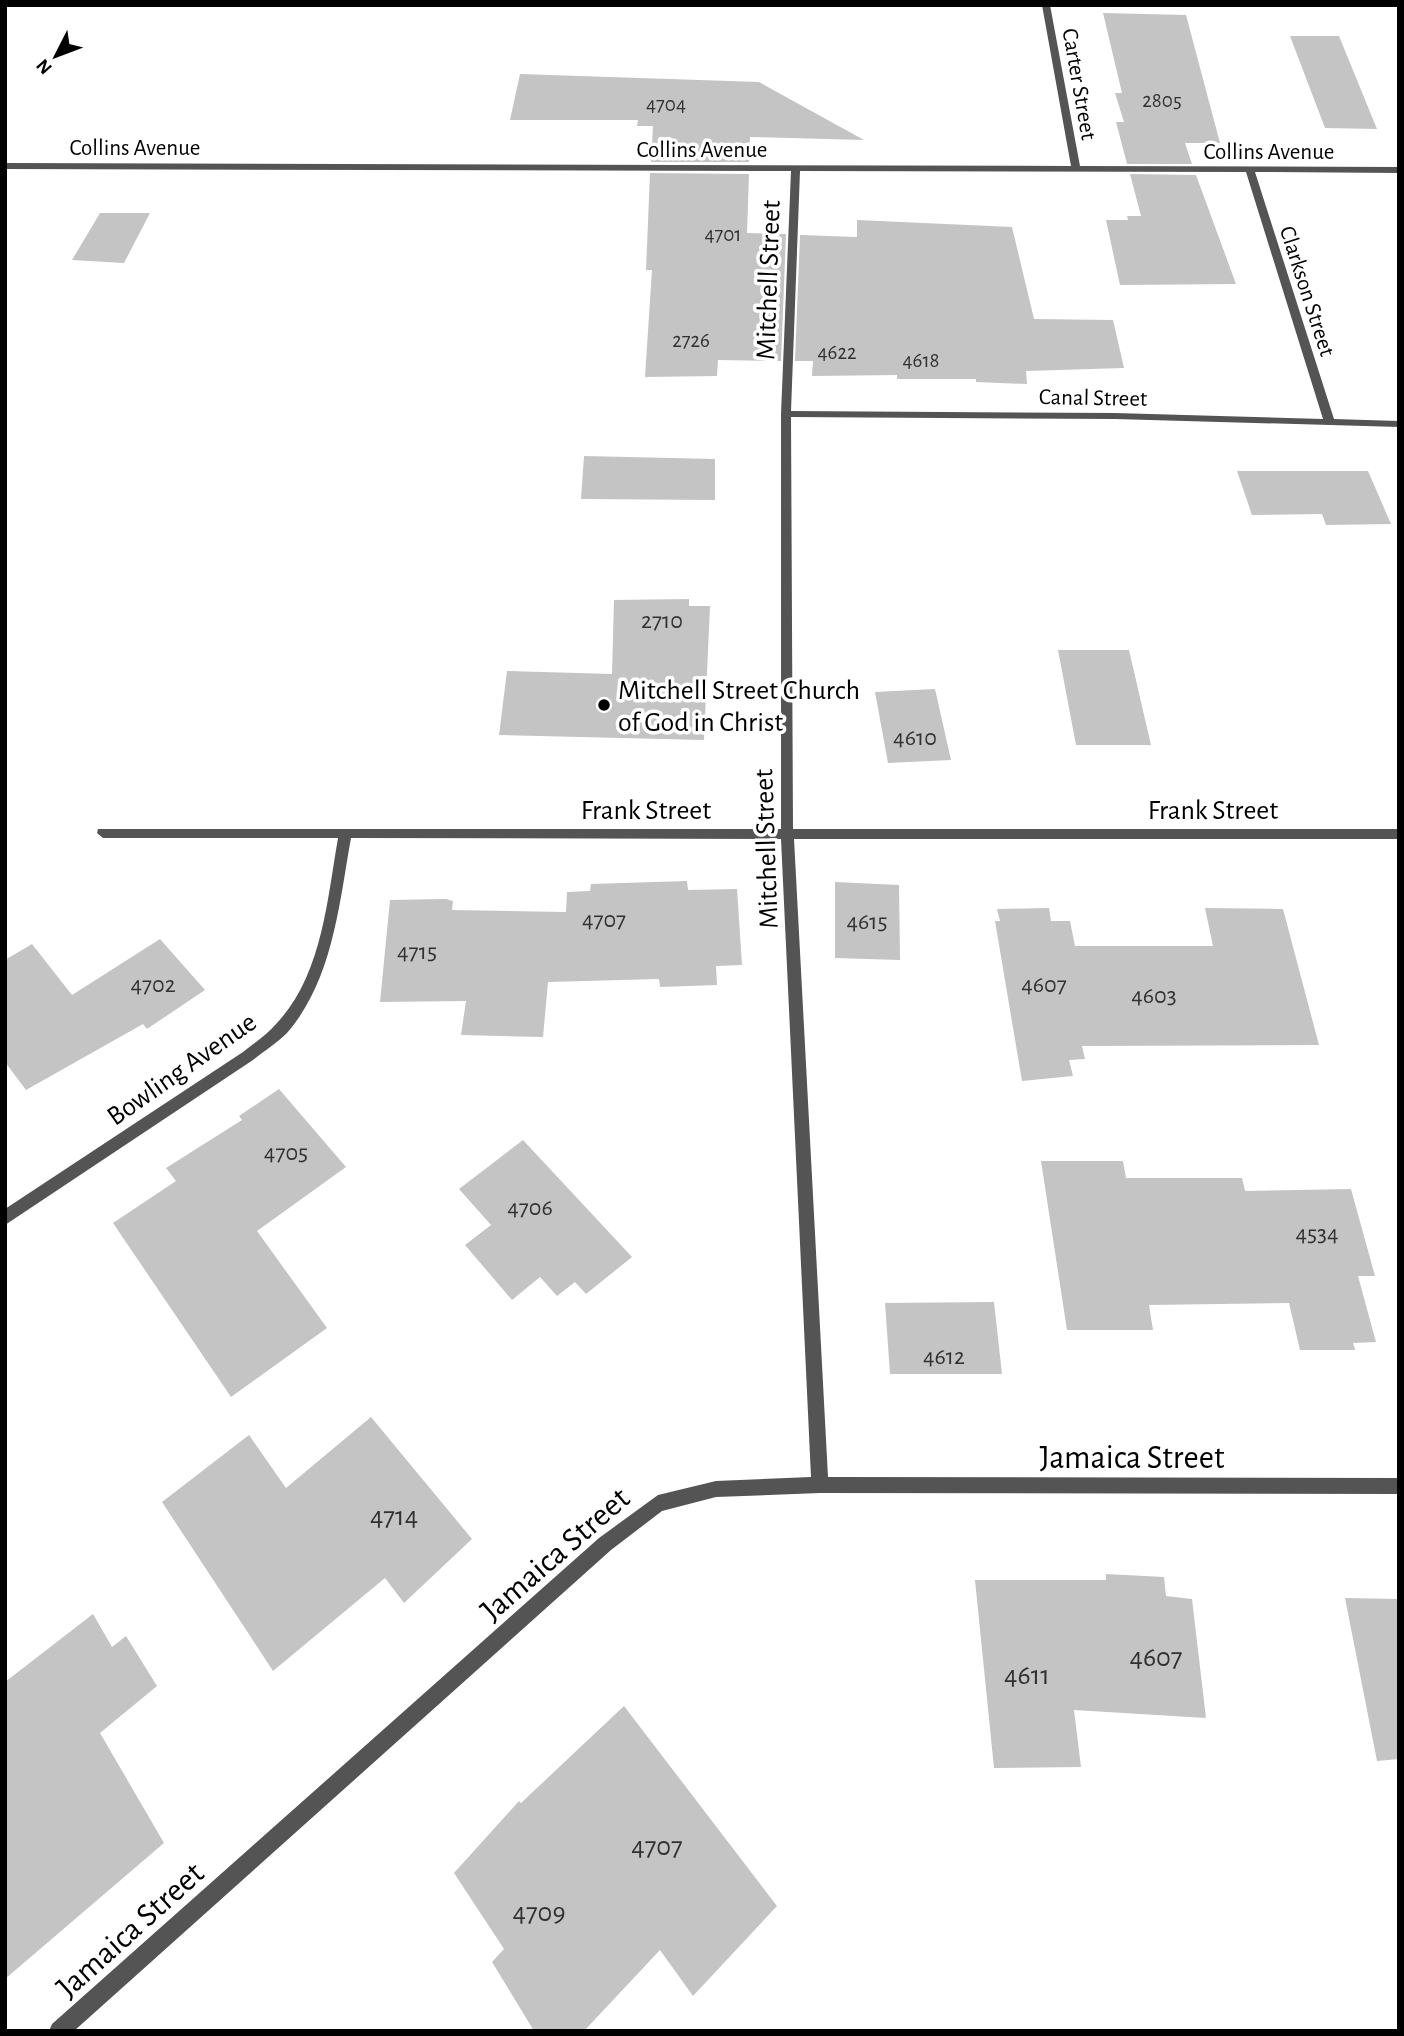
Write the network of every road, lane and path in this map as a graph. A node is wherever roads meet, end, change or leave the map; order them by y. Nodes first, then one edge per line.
1 (1046, 5) edge
2 (5, 166) edge
3 (796, 168) junction
4 (1076, 169) junction
5 (1399, 170) edge
6 (1250, 171) junction
7 (786, 414) junction
8 (1330, 423) junction
9 (1399, 424) edge
10 (103, 833) dead end
11 (345, 833) junction
12 (787, 833) junction
13 (1399, 834) edge
14 (5, 1218) edge
15 (820, 1485) junction
16 (1399, 1486) edge
17 (59, 2031) edge

1 - 4 street, Carter Street
2 - 3 street, Collins Avenue
3 - 4 street, Collins Avenue
3 - 7 street, Mitchell Street
4 - 6 street, Collins Avenue
5 - 6 street, Collins Avenue
6 - 8 street, Clarkson Street
7 - 8 street, Canal Street
7 - 12 street, Mitchell Street
8 - 9 street, Canal Street
10 - 11 street, Frank Street
11 - 12 street, Frank Street
11 - 14 street, Bowling Avenue
12 - 13 street, Frank Street
12 - 15 street, Mitchell Street
15 - 16 street, Jamaica Street
15 - 17 street, Jamaica Street

